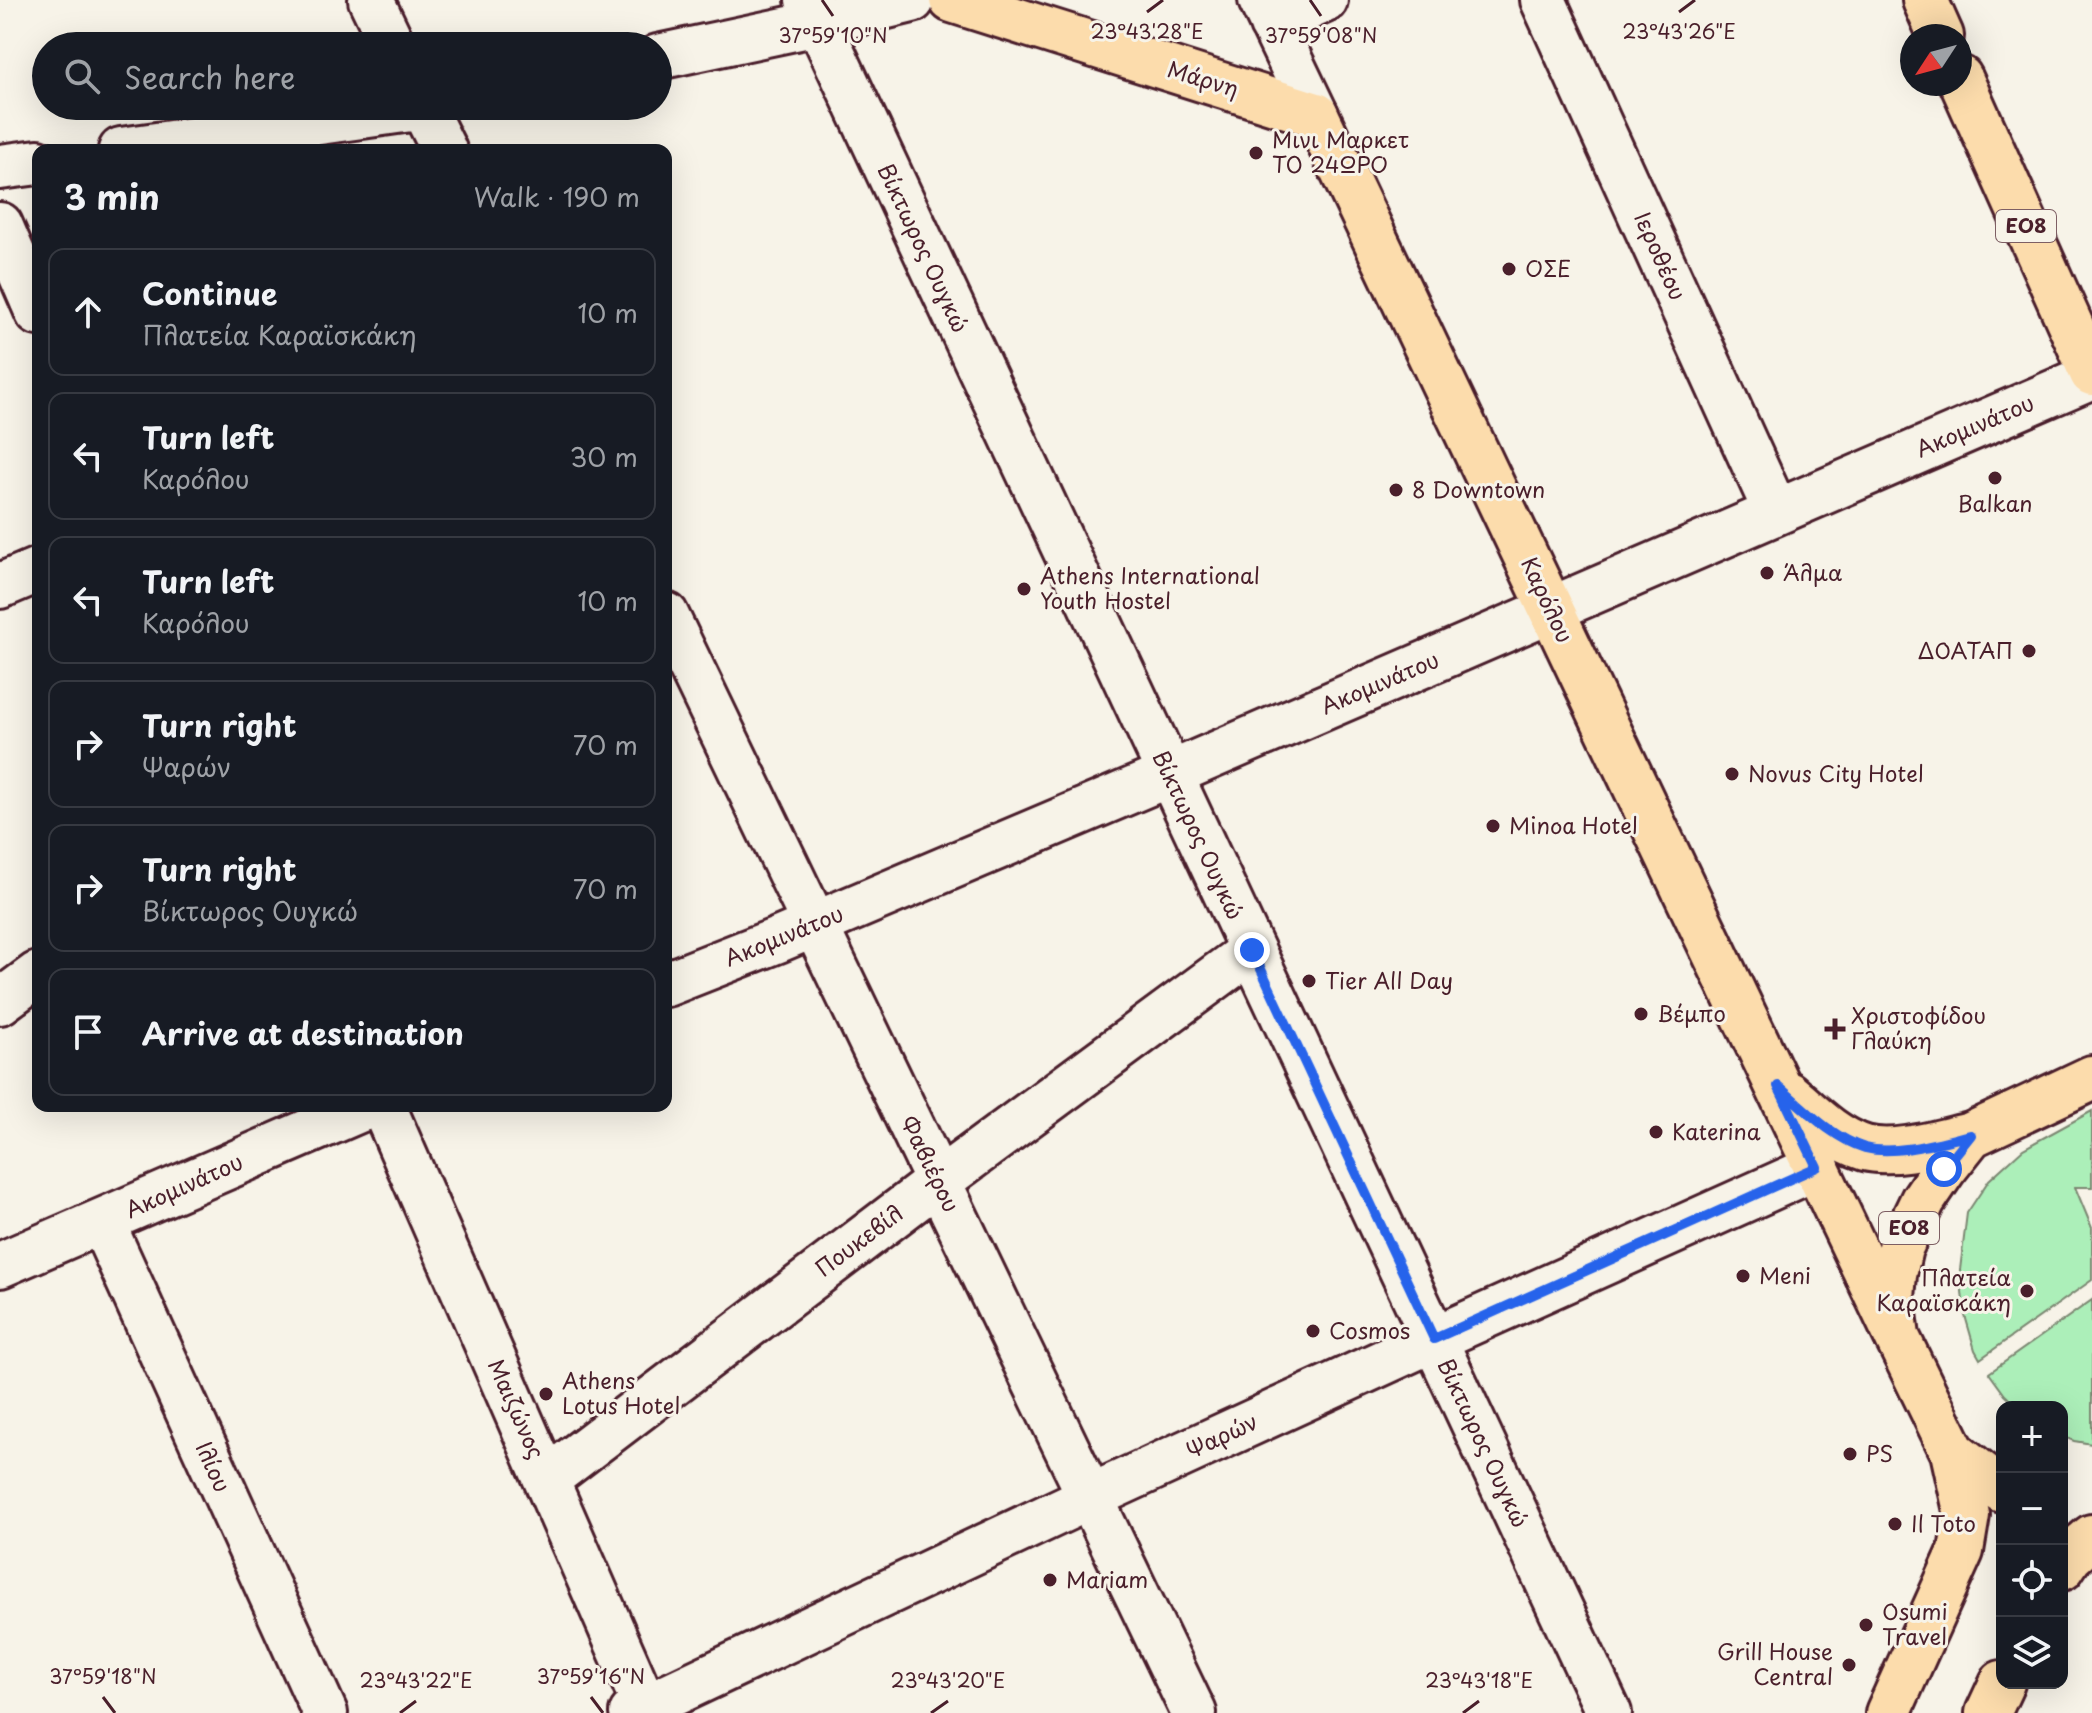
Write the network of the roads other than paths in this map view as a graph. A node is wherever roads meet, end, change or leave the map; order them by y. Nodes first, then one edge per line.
1 (371, 0) edge
2 (912, 0) edge
3 (952, 0) edge
4 (1325, 0) edge
5 (1543, 0) edge
6 (1925, 0) edge
7 (813, 11) edge
8 (1266, 12) edge
9 (1936, 24) edge
10 (386, 32) edge
11 (672, 53) edge
12 (1968, 96) edge
13 (1316, 115) junction
14 (334, 120) edge
15 (431, 120) edge
16 (164, 144) edge
17 (441, 144) edge
18 (32, 163) edge
19 (0, 167) edge
20 (0, 225) edge
21 (32, 299) edge
22 (2092, 375) edge
23 (1776, 512) junction
24 (32, 573) edge
25 (0, 586) edge
26 (1551, 609) junction
27 (672, 627) edge
28 (1170, 774) junction
29 (815, 924) junction
30 (1252, 950) junction
31 (32, 978) edge
32 (672, 982) edge
33 (0, 1002) edge
34 (2092, 1078) edge
35 (1778, 1086) junction
36 (354, 1112) edge
37 (386, 1112) edge
38 (1971, 1135) junction
39 (1817, 1167) junction
40 (939, 1181) junction
41 (102, 1222) junction
42 (0, 1265) edge
43 (1897, 1337) junction
44 (1434, 1339) junction
45 (1953, 1452) junction
46 (547, 1479) junction
47 (1996, 1485) edge
48 (1090, 1497) junction
49 (2068, 1518) edge
50 (2092, 1520) edge
51 (2092, 1537) edge
52 (2068, 1559) edge
53 (1999, 1689) edge
54 (642, 1711) edge
55 (325, 1713) edge
56 (1194, 1713) edge
57 (1609, 1713) edge
58 (1888, 1713) edge
59 (1988, 1713) edge

1 - 10 street
2 - 7 street
3 - 13 main road, Μάρνη
4 - 8 street
5 - 23 street, Ιεροθέου
6 - 9 main road
7 - 11 street
7 - 28 street, Βίκτωρος Ουγκώ
8 - 13 street
12 - 22 main road, ΕΟ8
13 - 26 main road, Καρόλου
14 - 16 street
15 - 17 street
18 - 19 street
20 - 21 street
22 - 23 street, Ακομινάτου
23 - 26 street, Ακομινάτου
24 - 25 street
26 - 28 street, Ακομινάτου
26 - 35 main road, Καρόλου
27 - 29 street, Φαβιέρου
28 - 29 street, Ακομινάτου
28 - 30 street, Βίκτωρος Ουγκώ
29 - 32 street, Ακομινάτου
29 - 40 street, Φαβιέρου
30 - 40 street, Πουκεβίλ
30 - 44 street, Βίκτωρος Ουγκώ
31 - 33 street
34 - 38 main road, ΕΟ8
35 - 38 main road, Καρόλου
35 - 39 main road, Καρόλου
36 - 41 street, Ακομινάτου
37 - 46 street, Μαιζώνος
38 - 43 main road, ΕΟ8
39 - 43 main road, Καρόλου
39 - 44 street, Ψαρών
40 - 46 street, Πουκεβίλ
40 - 48 street, Φαβιέρου
41 - 42 street, Ακομινάτου
41 - 55 street, Ιλίου
43 - 45 main road, ΕΟ8
44 - 48 street, Ψαρών
44 - 57 street, Βίκτωρος Ουγκώ
45 - 47 main road, ΕΟ8
45 - 58 main road
46 - 54 street, Μαιζώνος
48 - 54 street, Ψαρών
48 - 56 street, Φαβιέρου
49 - 50 main road
51 - 52 main road
53 - 59 main road

